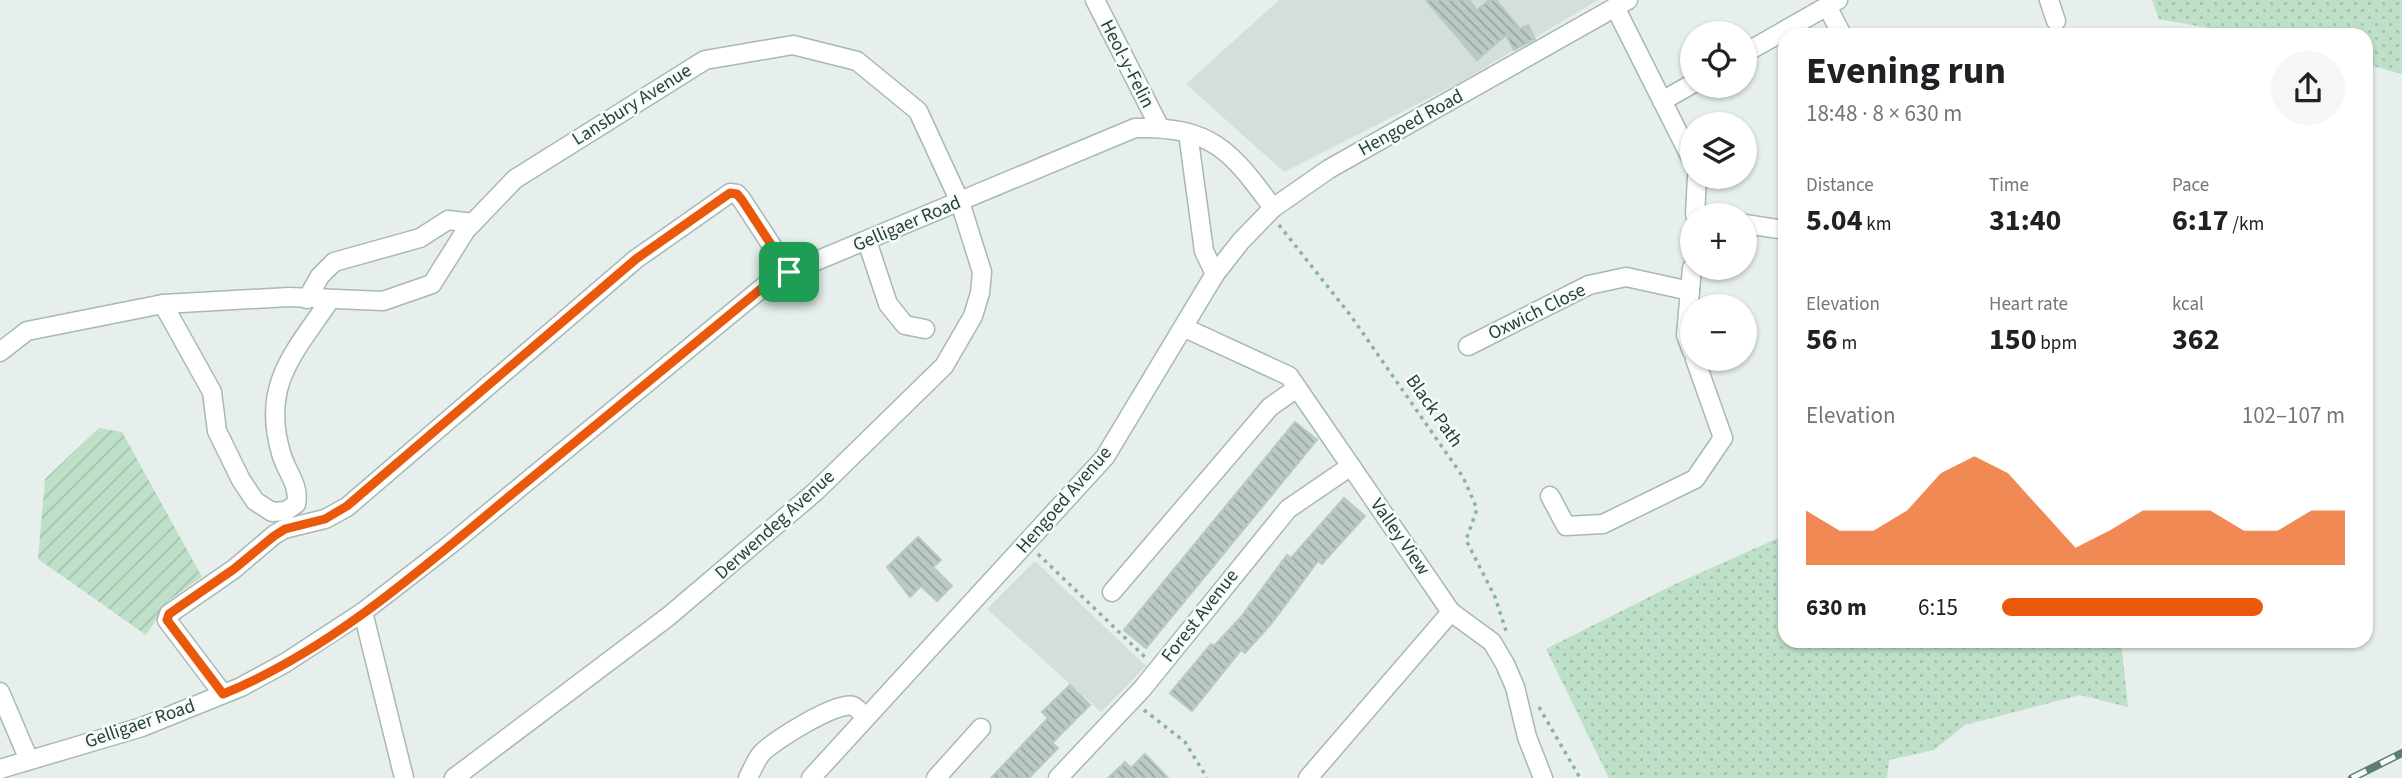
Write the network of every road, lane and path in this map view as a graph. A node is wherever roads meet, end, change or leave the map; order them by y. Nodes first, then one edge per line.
1 (1094, 0) edge
2 (2049, 0) edge
3 (1832, 3) edge
4 (1622, 4) edge
5 (2056, 21) dead end
6 (1788, 28) edge
7 (1840, 28) edge
8 (1778, 34) edge
9 (1757, 46) edge
10 (1680, 91) edge
11 (1662, 101) junction
12 (1160, 128) junction
13 (1188, 133) junction
14 (1680, 136) edge
15 (960, 202) junction
16 (1271, 210) junction
17 (473, 223) junction
18 (1757, 226) edge
19 (1778, 229) edge
20 (867, 241) junction
21 (789, 272) junction
22 (1215, 274) junction
23 (1691, 280) edge
24 (1690, 291) junction
25 (1690, 294) edge
26 (307, 299) junction
27 (330, 300) junction
28 (163, 304) junction
29 (1185, 328) junction
30 (925, 329) dead end
31 (1468, 346) dead end
32 (0, 352) edge
33 (1699, 371) edge
34 (1297, 387) junction
35 (1351, 466) junction
36 (1550, 496) dead end
37 (290, 519) junction
38 (1026, 543) junction
39 (1112, 592) dead end
40 (363, 612) junction
41 (1451, 612) junction
42 (1507, 636) dead end
43 (1158, 669) junction
44 (0, 692) edge
45 (223, 694) junction
46 (1131, 700) junction
47 (865, 718) junction
48 (981, 728) dead end
49 (29, 760) junction
50 (0, 769) edge
51 (404, 778) edge
52 (454, 778) edge
53 (748, 778) edge
54 (811, 778) edge
55 (936, 778) edge
56 (1058, 778) edge
57 (1207, 778) edge
58 (1308, 778) edge
59 (1543, 778) edge

1 - 12 street, Heol-y-Felin
2 - 5 street
3 - 6 street
3 - 7 street
4 - 11 street
4 - 16 street, Hengoed Road
8 - 9 street
10 - 11 street
11 - 14 street
12 - 13 street, Gelligaer Road
12 - 15 street, Gelligaer Road
13 - 16 street, Gelligaer Road
13 - 22 street
15 - 17 street, Lansbury Avenue
15 - 20 street, Gelligaer Road
15 - 52 street, Derwendeg Avenue
16 - 22 street, Hengoed Road
16 - 42 path, Black Path
17 - 26 street
17 - 27 street, Lansbury Avenue
18 - 19 street
20 - 21 street, Gelligaer Road
20 - 30 street
21 - 37 street
21 - 40 street, Gelligaer Road
22 - 29 street, Hengoed Avenue
23 - 24 street
24 - 25 street
24 - 31 street, Oxwich Close
26 - 27 street, Lansbury Avenue
26 - 28 street, Lansbury Avenue
27 - 37 street
28 - 32 street, Lansbury Avenue
28 - 37 street
29 - 34 street, Valley View
29 - 38 street, Hengoed Avenue
33 - 36 street
34 - 35 street, Valley View
34 - 39 street
35 - 41 street, Valley View
35 - 43 street, Forest Avenue
37 - 45 street
38 - 43 path
38 - 47 street, Hengoed Avenue
40 - 45 street, Gelligaer Road
40 - 51 street
41 - 58 street
41 - 59 street, Valley View
43 - 46 street, Forest Avenue
44 - 49 street
45 - 49 street, Gelligaer Road
46 - 56 street, Forest Avenue
46 - 57 path
47 - 53 street
47 - 54 street, Hengoed Avenue
48 - 55 street
49 - 50 street, Gelligaer Road

